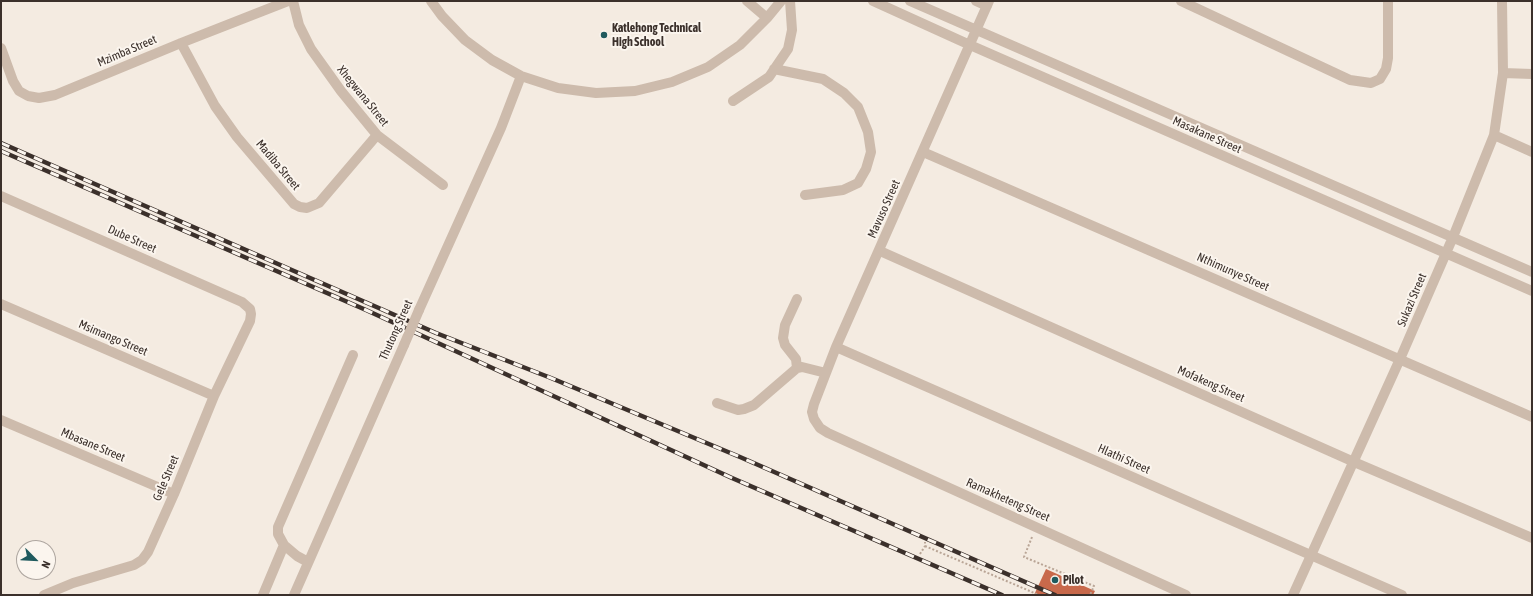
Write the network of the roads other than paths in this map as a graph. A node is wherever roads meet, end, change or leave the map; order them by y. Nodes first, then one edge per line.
1 (288, 1) edge
2 (293, 1) edge
3 (431, 1) edge
4 (747, 1) edge
5 (780, 1) edge
6 (790, 1) edge
7 (873, 1) edge
8 (910, 1) edge
9 (976, 1) edge
10 (1181, 1) edge
11 (1388, 1) edge
12 (1502, 1) edge
13 (988, 4) edge
14 (768, 18) junction
15 (977, 30) junction
16 (181, 43) junction
17 (970, 45) junction
18 (1, 48) edge
19 (774, 69) junction
20 (1503, 73) junction
21 (1532, 74) edge
22 (521, 76) junction
23 (733, 101) dead end
24 (377, 135) junction
25 (1494, 135) junction
26 (923, 152) junction
27 (1532, 152) edge
28 (443, 185) dead end
29 (805, 195) dead end
30 (1, 196) edge
31 (1454, 237) junction
32 (880, 251) junction
33 (1446, 254) junction
34 (1532, 272) edge
35 (1532, 291) edge
36 (797, 299) dead end
37 (1, 304) edge
38 (250, 309) joint
39 (836, 347) junction
40 (352, 355) dead end
41 (1400, 359) junction
42 (797, 368) junction
43 (826, 373) junction
44 (214, 396) junction
45 (718, 402) dead end
46 (1532, 417) edge
47 (1, 420) edge
48 (820, 428) joint
49 (1354, 462) junction
50 (174, 494) junction
51 (1532, 538) edge
52 (284, 545) junction
53 (1312, 556) junction
54 (308, 562) junction
55 (44, 595) edge
56 (263, 595) edge
57 (294, 595) edge
58 (1186, 595) edge
59 (1294, 595) edge
60 (1402, 595) edge

1 - 16 street, Mzimba Street
2 - 24 street, Xhegwana Street
3 - 22 street
4 - 14 street
5 - 14 street
6 - 19 street
7 - 17 street, Masakane Street
8 - 15 street, Masakane Street
9 - 13 street
10 - 11 street
12 - 20 street, Sukazi Street
13 - 15 street, Mavuso Street
14 - 22 street
15 - 17 street, Mavuso Street
15 - 31 street, Masakane Street
16 - 18 street, Mzimba Street
16 - 24 street, Madiba Street
17 - 26 street, Mavuso Street
17 - 33 street, Masakane Street
19 - 23 street
19 - 29 street
20 - 21 street
20 - 25 street, Sukazi Street
22 - 54 street, Thutong Street, bridge
24 - 28 street, Xhegwana Street
25 - 27 street
25 - 31 street, Sukazi Street
26 - 32 street, Mavuso Street
26 - 41 street, Nthimunye Street
30 - 38 street, Dube Street
31 - 33 street, Sukazi Street
31 - 34 street, Masakane Street
32 - 39 street, Mavuso Street
32 - 49 street, Mofakeng Street
33 - 35 street, Masakane Street
33 - 41 street, Sukazi Street
36 - 42 street
37 - 44 street, Msimango Street
38 - 44 street, Gele Street
39 - 43 street, Mavuso Street
39 - 53 street, Hlathi Street
40 - 52 street
41 - 46 street, Nthimunye Street
41 - 49 street, Sukazi Street
42 - 43 street
42 - 45 street
43 - 48 street, Mavuso Street
44 - 50 street, Gele Street
47 - 50 street, Mbasane Street
48 - 58 street, Ramakheteng Street
49 - 51 street, Mofakeng Street
49 - 53 street, Sukazi Street
50 - 55 street, Gele Street
52 - 54 street
52 - 56 street
53 - 59 street, Sukazi Street
53 - 60 street, Hlathi Street
54 - 57 street, Thutong Street

